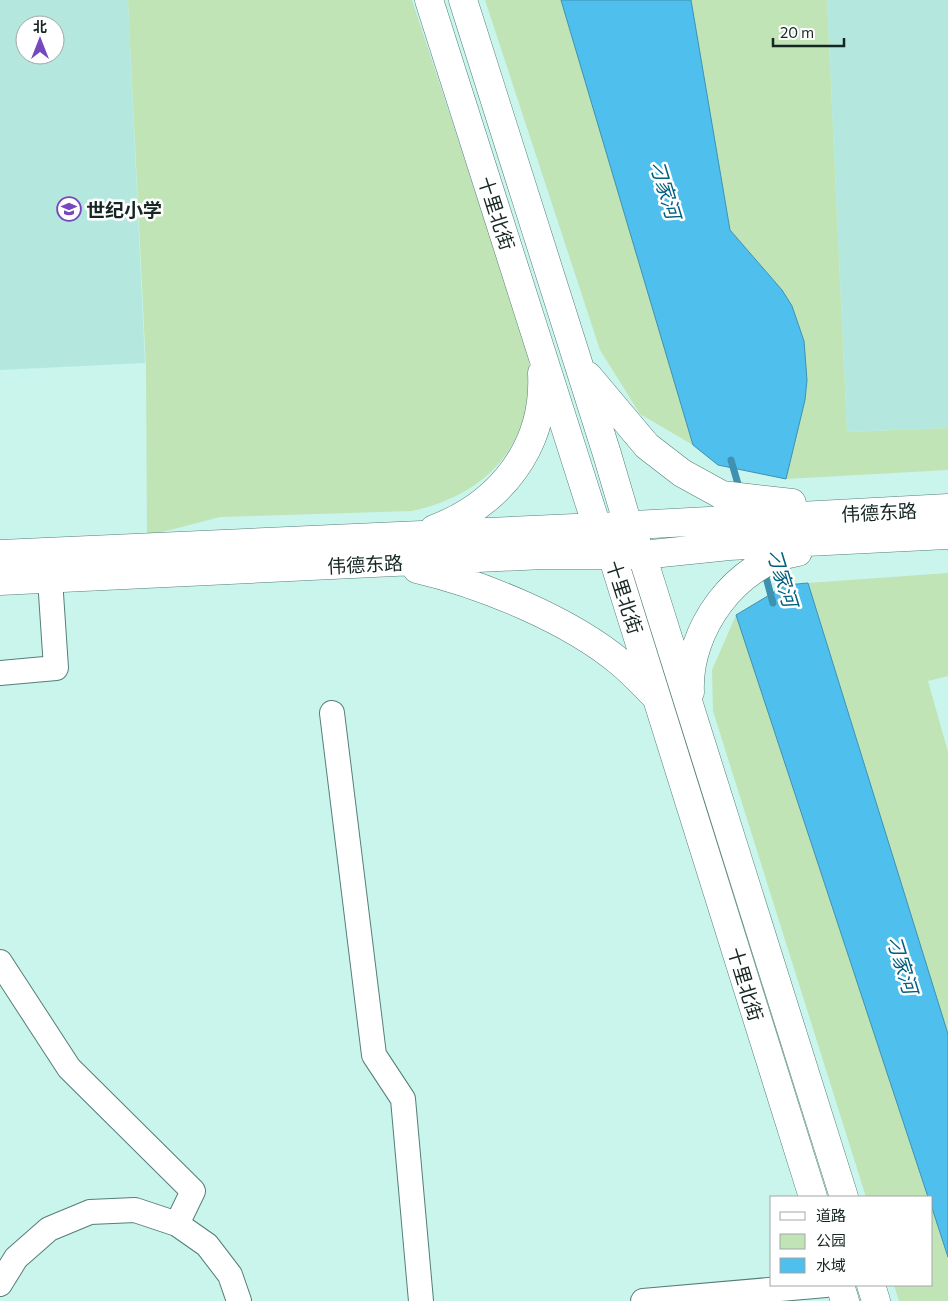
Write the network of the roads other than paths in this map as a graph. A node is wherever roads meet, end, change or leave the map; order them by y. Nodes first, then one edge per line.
1 (429, 0) edge
2 (463, 0) edge
3 (537, 340) junction
4 (579, 365) junction
5 (948, 508) edge
6 (628, 525) junction
7 (875, 525) junction
8 (598, 527) junction
9 (408, 535) junction
10 (948, 535) edge
11 (0, 554) edge
12 (612, 555) junction
13 (642, 555) junction
14 (391, 562) junction
15 (50, 578) junction
16 (0, 581) edge
17 (0, 673) edge
18 (657, 698) junction
19 (690, 709) junction
20 (332, 713) dead end
21 (0, 962) edge
22 (813, 1196) edge
23 (844, 1196) edge
24 (177, 1224) junction
25 (8, 1253) edge
26 (0, 1284) edge
27 (818, 1286) edge
28 (840, 1286) edge
29 (871, 1286) edge
30 (726, 1297) edge
31 (240, 1301) edge
32 (420, 1301) edge
33 (642, 1301) edge
34 (845, 1301) edge
35 (876, 1301) edge

1 - 3 main road, 十里北街
2 - 4 main road, 十里北街
3 - 8 main road, 十里北街
3 - 9 main road
4 - 6 main road, 十里北街
4 - 7 main road
5 - 7 main road, 伟德东路
6 - 7 main road, 伟德东路
6 - 8 main road, 伟德东路
6 - 13 main road, 十里北街
7 - 10 main road, 伟德东路
7 - 13 main road, 伟德东路
7 - 19 main road
8 - 9 main road, 伟德东路
8 - 12 main road, 十里北街
9 - 11 main road, 伟德东路
12 - 13 main road, 伟德东路
12 - 14 main road, 伟德东路
12 - 18 main road, 十里北街
13 - 19 main road, 十里北街
14 - 15 main road, 伟德东路
14 - 18 main road
15 - 16 main road, 伟德东路
15 - 17 street
18 - 22 main road, 十里北街
19 - 23 main road, 十里北街
20 - 32 street
21 - 24 street
24 - 25 street
24 - 31 street
25 - 26 street
27 - 30 street
28 - 34 main road
29 - 35 main road
30 - 33 street

